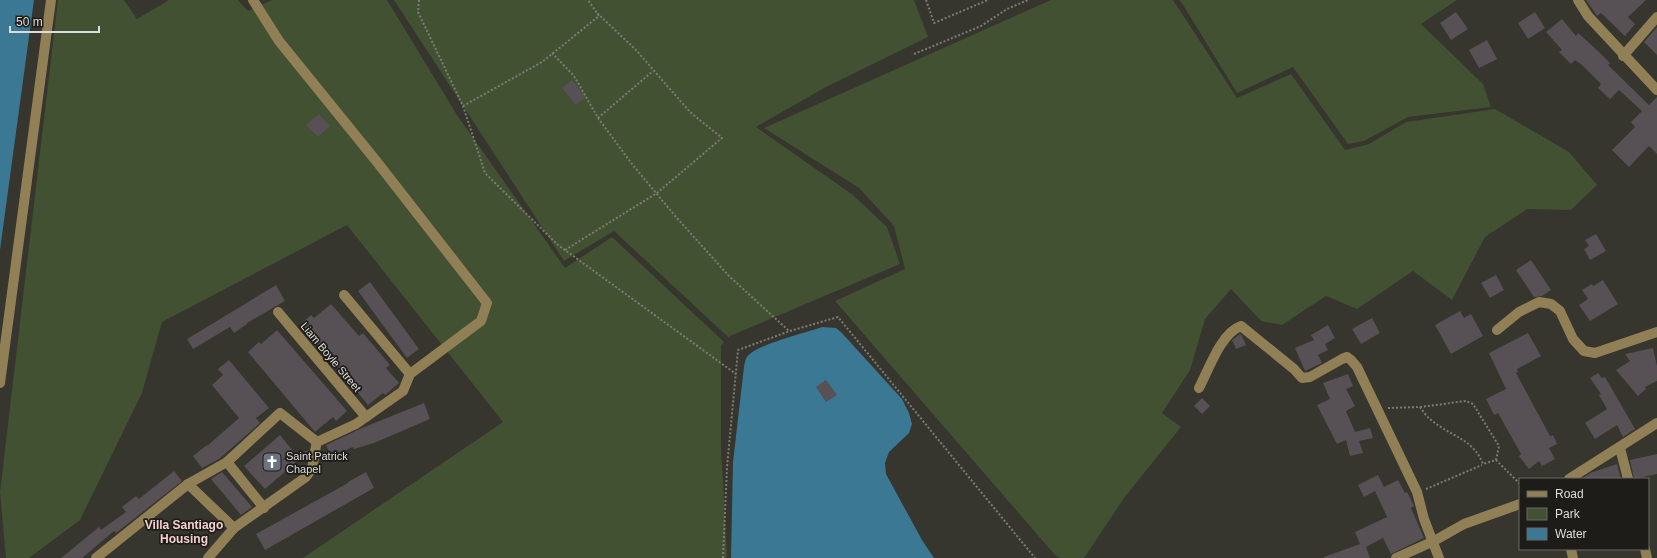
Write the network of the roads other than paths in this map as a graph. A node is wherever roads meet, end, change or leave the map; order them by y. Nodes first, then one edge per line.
1 (51, 0) edge
2 (253, 0) edge
3 (1578, 0) edge
4 (1657, 17) edge
5 (1623, 56) junction
6 (1657, 90) edge
7 (344, 295) dead end
8 (278, 312) dead end
9 (1497, 330) dead end
10 (1657, 332) edge
11 (410, 374) junction
12 (0, 383) edge
13 (1199, 388) dead end
14 (366, 417) junction
15 (1657, 424) edge
16 (317, 442) junction
17 (1620, 448) junction
18 (227, 462) junction
19 (1571, 478) edge
20 (1628, 478) edge
21 (188, 484) junction
22 (1519, 504) edge
23 (264, 508) junction
24 (234, 528) junction
25 (1434, 541) junction
26 (96, 558) edge
27 (208, 558) edge
28 (1396, 558) edge
29 (1439, 558) edge

1 - 12 street
2 - 11 street
3 - 5 street
4 - 5 street
5 - 6 street
7 - 11 street
8 - 14 street, Liam Boyle Street
9 - 10 street
11 - 14 street
13 - 25 street
14 - 16 street
15 - 17 street
16 - 18 street
16 - 23 street
17 - 19 street
17 - 20 street
18 - 21 street
18 - 23 street
21 - 24 street
21 - 26 street
22 - 25 street
23 - 24 street
24 - 27 street
25 - 28 street
25 - 29 street

